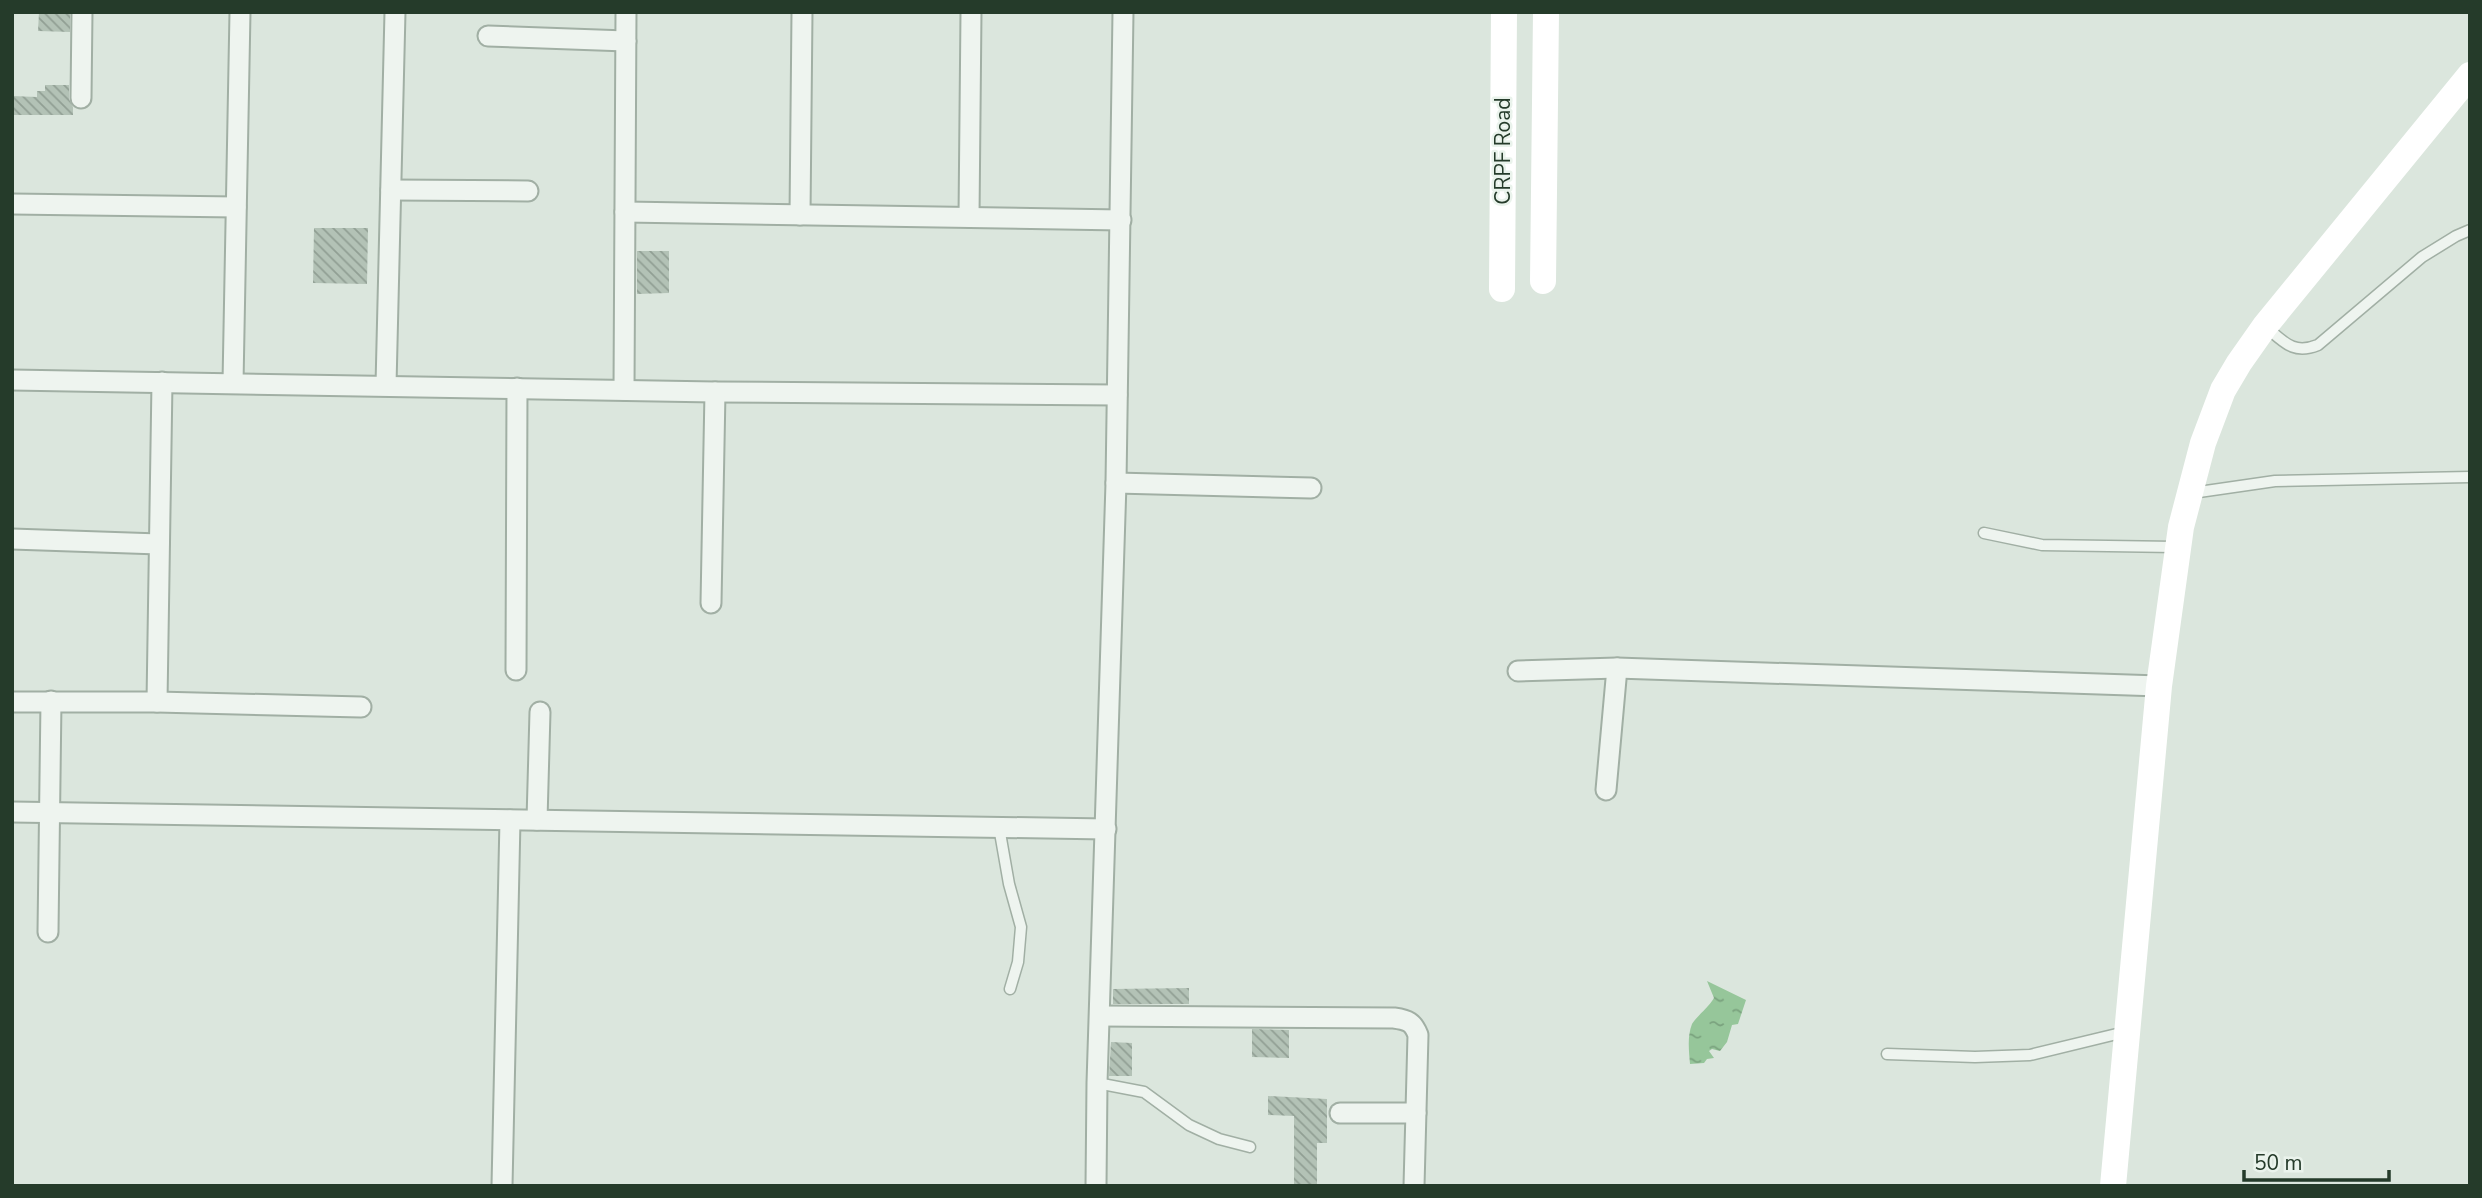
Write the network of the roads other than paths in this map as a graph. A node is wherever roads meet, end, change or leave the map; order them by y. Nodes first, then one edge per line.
1 (82, 12) edge
2 (240, 12) edge
3 (395, 12) edge
4 (626, 12) edge
5 (802, 12) edge
6 (971, 12) edge
7 (1123, 12) edge
8 (1504, 12) edge
9 (1546, 12) edge
10 (488, 36) dead end
11 (626, 41) junction
12 (2470, 75) edge
13 (81, 98) dead end
14 (391, 190) junction
15 (528, 191) dead end
16 (12, 204) edge
17 (236, 207) junction
18 (625, 212) junction
19 (800, 215) junction
20 (970, 217) junction
21 (1121, 220) junction
22 (2470, 230) edge
23 (1543, 281) dead end
24 (1502, 289) dead end
25 (2265, 326) junction
26 (12, 380) edge
27 (162, 382) junction
28 (233, 383) junction
29 (386, 385) junction
30 (517, 388) junction
31 (624, 390) junction
32 (715, 392) junction
33 (1117, 395) junction
34 (2470, 477) edge
35 (1116, 483) junction
36 (1311, 488) dead end
37 (2188, 493) junction
38 (1984, 533) dead end
39 (12, 539) edge
40 (159, 544) junction
41 (2178, 547) junction
42 (710, 603) dead end
43 (1617, 668) junction
44 (516, 670) dead end
45 (1518, 671) dead end
46 (2159, 686) junction
47 (51, 701) junction
48 (12, 702) edge
49 (156, 702) junction
50 (362, 707) dead end
51 (540, 712) dead end
52 (1606, 790) dead end
53 (12, 812) edge
54 (48, 814) junction
55 (510, 820) junction
56 (537, 820) junction
57 (999, 827) junction
58 (1106, 829) junction
59 (48, 932) dead end
60 (1010, 989) dead end
61 (1100, 1016) junction
62 (2126, 1032) junction
63 (1887, 1054) dead end
64 (1097, 1083) junction
65 (1340, 1113) dead end
66 (1416, 1113) junction
67 (1250, 1147) dead end
68 (502, 1186) edge
69 (1096, 1186) edge
70 (1414, 1186) edge
71 (2113, 1186) edge

1 - 13 street
2 - 17 street
3 - 14 street
4 - 11 street
5 - 19 street
6 - 20 street
7 - 21 street
8 - 24 street, CRPF Road
9 - 23 street
10 - 11 street
11 - 18 street
12 - 25 street
14 - 15 street
14 - 29 street
16 - 17 street
17 - 28 street
18 - 19 street
18 - 31 street
19 - 20 street
20 - 21 street
21 - 33 street
22 - 25 lane
25 - 37 street
26 - 27 street
27 - 28 street
27 - 40 street
28 - 29 street
29 - 30 street
30 - 31 street
30 - 44 street
31 - 32 street
32 - 33 street
32 - 42 street
33 - 35 street
34 - 37 lane
35 - 36 street
35 - 58 street
37 - 41 street
38 - 41 lane
39 - 40 street
40 - 49 street
41 - 46 street
43 - 45 street
43 - 46 street
43 - 52 street
46 - 62 street
47 - 48 street
47 - 49 street
47 - 54 street
49 - 50 street
51 - 56 street
53 - 54 street
54 - 55 street
54 - 59 street
55 - 56 street
55 - 68 street
56 - 57 street
57 - 58 street
57 - 60 lane
58 - 61 street
61 - 64 street
61 - 66 street
62 - 63 lane
62 - 71 street
64 - 67 lane
64 - 69 street
65 - 66 street
66 - 70 street

